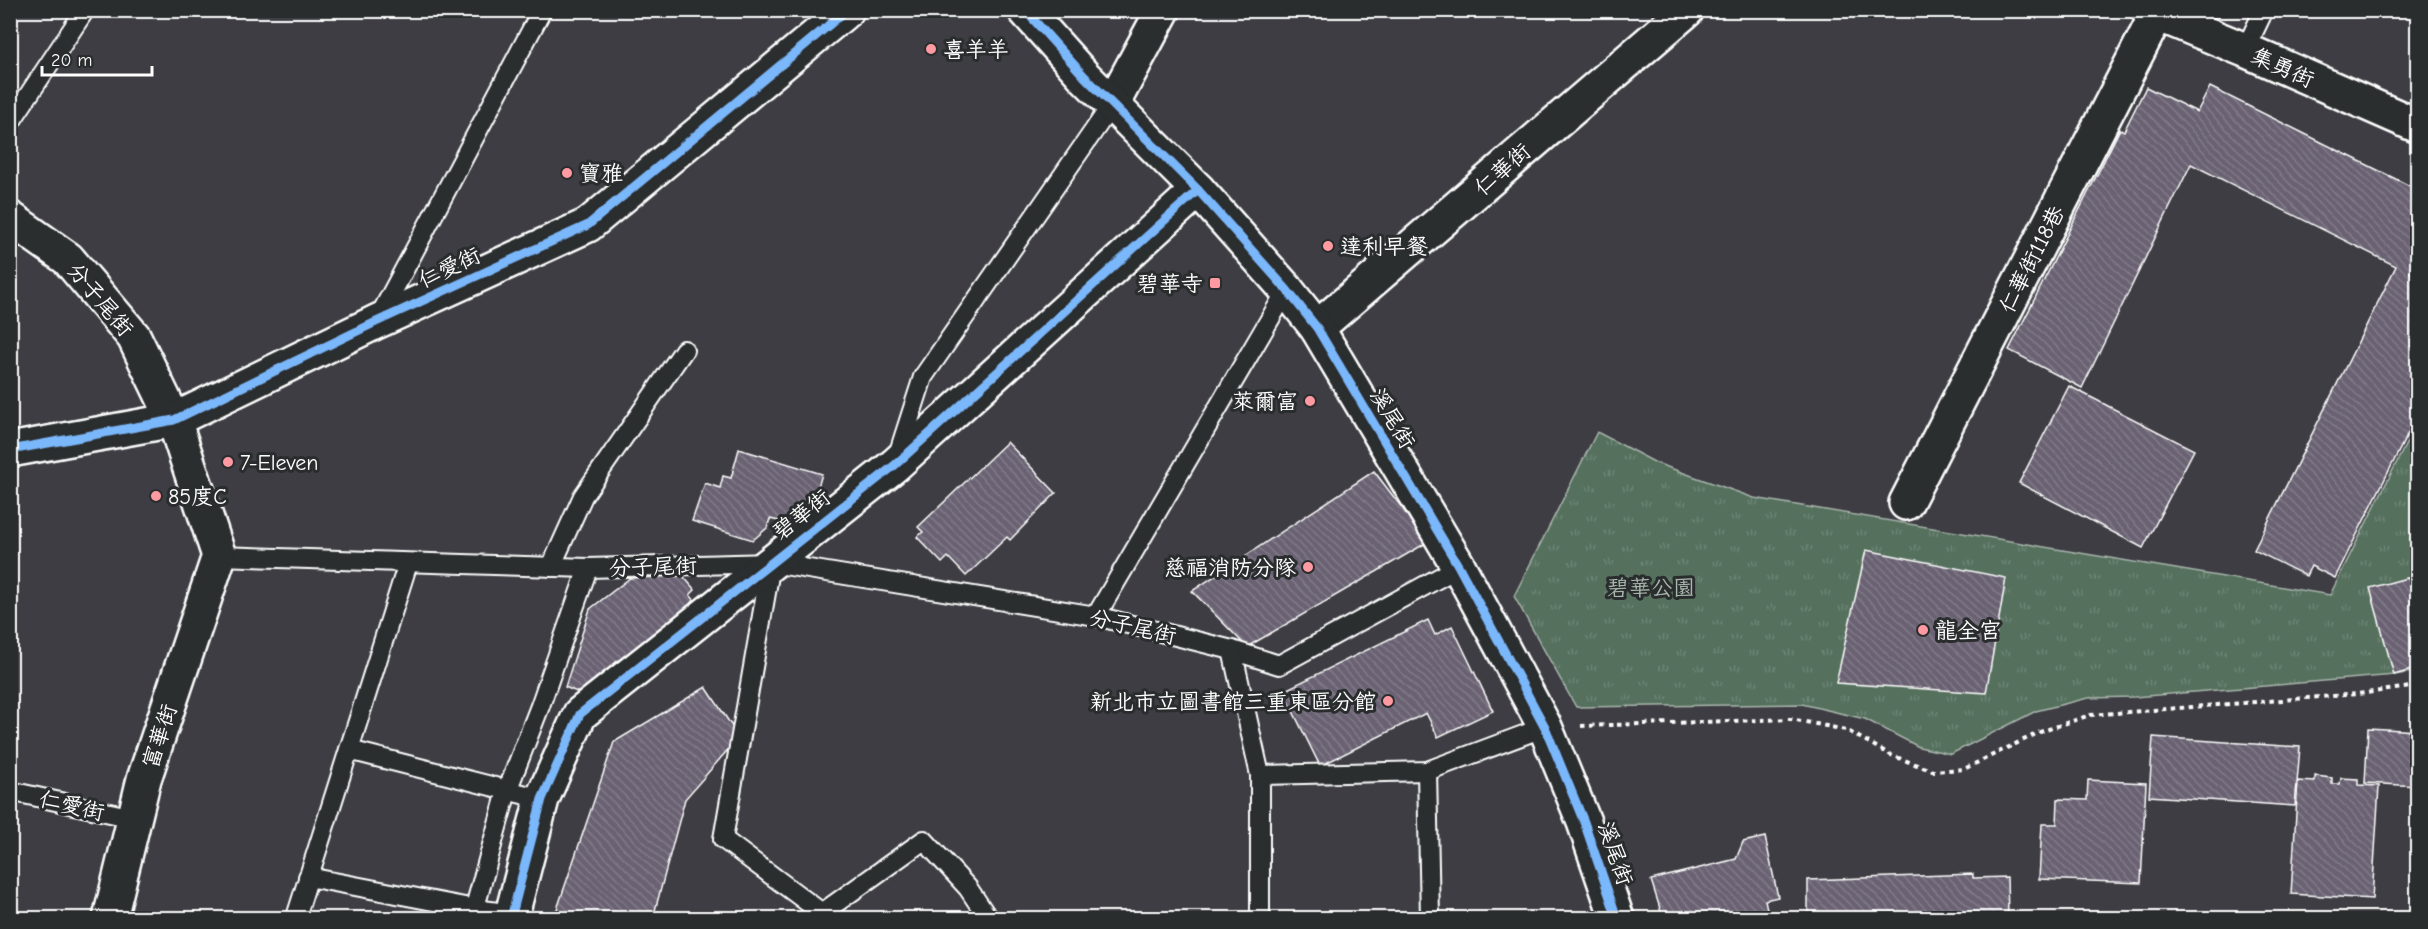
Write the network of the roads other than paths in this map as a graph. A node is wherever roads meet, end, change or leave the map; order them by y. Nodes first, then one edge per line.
1 (85, 10) edge
2 (542, 10) edge
3 (847, 10) edge
4 (1024, 10) edge
5 (1163, 10) edge
6 (1687, 10) edge
7 (2264, 10) edge
8 (2152, 12) edge
9 (2245, 50) junction
10 (1113, 104) junction
11 (10, 123) edge
12 (2418, 126) edge
13 (1198, 190) junction
14 (10, 218) edge
15 (1287, 290) junction
16 (376, 322) junction
17 (1317, 328) junction
18 (684, 350) dead end
19 (174, 420) junction
20 (10, 450) edge
21 (895, 465) junction
22 (1906, 503) dead end
23 (219, 556) junction
24 (408, 563) junction
25 (772, 563) junction
26 (552, 567) junction
27 (1459, 567) junction
28 (588, 568) junction
29 (1095, 616) junction
30 (1232, 650) junction
31 (1545, 727) junction
32 (349, 750) junction
33 (1427, 771) junction
34 (1260, 775) junction
35 (10, 791) edge
36 (507, 791) junction
37 (542, 800) junction
38 (133, 819) junction
39 (308, 877) junction
40 (474, 914) edge
41 (296, 916) dead end
42 (512, 916) edge
43 (821, 916) edge
44 (110, 918) edge
45 (988, 918) edge
46 (1260, 918) edge
47 (1430, 918) edge
48 (1617, 918) edge

1 - 11 lane
2 - 16 lane
3 - 16 street, 仁愛街
4 - 10 street, 溪尾街
5 - 10 street
6 - 17 street, 仁華街
7 - 9 lane
8 - 9 street, 集勇街
8 - 22 street, 仁華街118巷
9 - 12 street, 集勇街
10 - 13 street, 溪尾街
10 - 21 lane
13 - 15 street, 溪尾街
13 - 21 street, 碧華街
14 - 19 street, 分子尾街
15 - 17 street, 溪尾街
15 - 29 lane
16 - 19 street, 仁愛街
17 - 27 street, 溪尾街
18 - 26 lane
19 - 20 street, 仁愛街
19 - 23 street, 分子尾街
21 - 25 street, 碧華街
23 - 24 lane, 分子尾街
23 - 38 street, 富華街
24 - 26 lane, 分子尾街
24 - 32 lane
25 - 28 lane, 分子尾街
25 - 29 lane, 分子尾街
25 - 37 street, 碧華街
25 - 43 lane
26 - 28 lane, 分子尾街
27 - 30 lane, 分子尾街
27 - 31 street, 溪尾街
28 - 36 lane
29 - 30 lane, 分子尾街
30 - 34 lane
31 - 33 lane
31 - 48 street, 溪尾街
32 - 36 lane
32 - 39 lane
33 - 34 lane
33 - 47 lane
34 - 46 lane
35 - 38 lane, 仁愛街
36 - 37 lane
36 - 40 lane
37 - 42 street, 碧華街
38 - 44 street, 富華街
39 - 40 lane
39 - 41 lane
40 - 42 lane
43 - 45 lane

